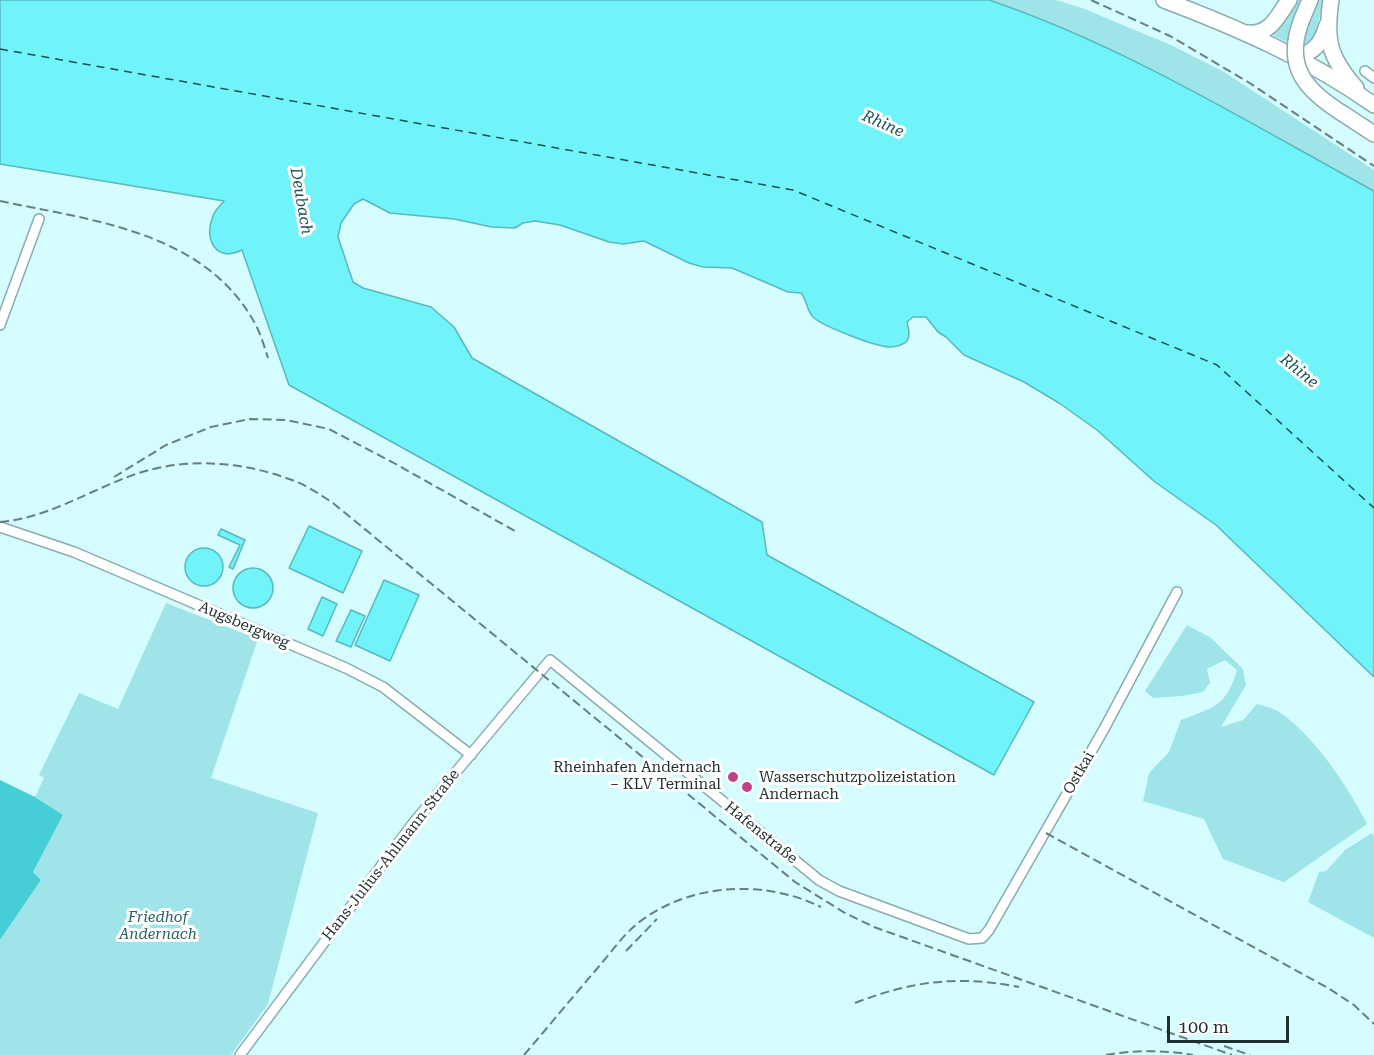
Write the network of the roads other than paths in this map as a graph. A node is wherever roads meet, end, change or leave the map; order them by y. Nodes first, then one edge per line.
1 (1164, 0) edge
2 (1289, 0) edge
3 (1310, 0) edge
4 (1331, 0) edge
5 (1328, 25) junction
6 (1245, 32) junction
7 (1296, 57) junction
8 (1365, 71) dead end
9 (1374, 78) edge
10 (1370, 102) edge
11 (1374, 134) edge
12 (39, 219) dead end
13 (0, 325) edge
14 (0, 527) edge
15 (1177, 592) dead end
16 (550, 660) joint
17 (471, 755) junction
18 (969, 939) joint
19 (240, 1055) edge

1 - 6 main road
2 - 6 main road
3 - 11 main road, bridge
4 - 5 main road
5 - 7 main road
5 - 10 main road
6 - 7 main road
7 - 10 main road
8 - 9 street
12 - 13 street
14 - 17 street, Augsbergweg
15 - 18 street, Ostkai
16 - 17 street, Hans-Julius-Ahlmann-Straße
16 - 18 street, Hafenstraße
17 - 19 street, Hans-Julius-Ahlmann-Straße

